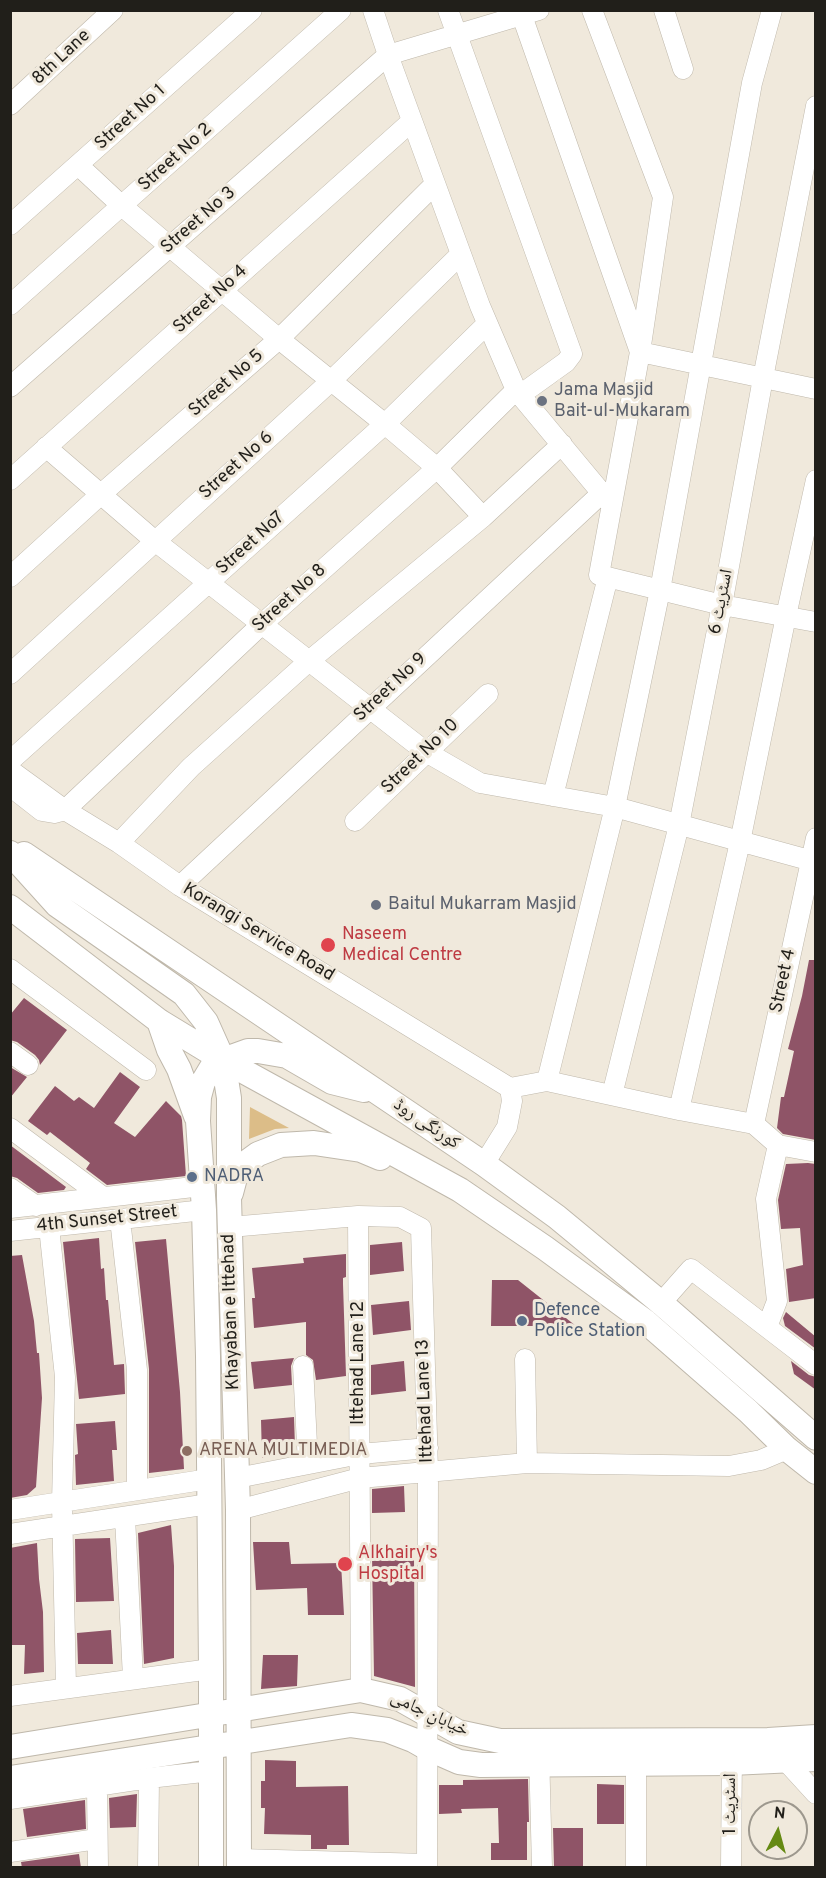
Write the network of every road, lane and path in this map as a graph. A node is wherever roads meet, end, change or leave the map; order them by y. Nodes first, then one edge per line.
1 (112, 10) edge
2 (252, 10) edge
3 (341, 10) edge
4 (373, 10) edge
5 (448, 10) edge
6 (592, 10) edge
7 (664, 10) edge
8 (772, 10) edge
9 (527, 12) edge
10 (456, 35) junction
11 (388, 55) junction
12 (683, 69) dead end
13 (10, 105) edge
14 (816, 106) edge
15 (412, 121) junction
16 (78, 165) junction
17 (435, 184) junction
18 (122, 206) junction
19 (10, 225) edge
20 (170, 247) junction
21 (461, 254) junction
22 (222, 290) junction
23 (10, 305) edge
24 (488, 324) junction
25 (279, 339) junction
26 (640, 352) junction
27 (702, 365) junction
28 (763, 378) junction
29 (331, 381) junction
30 (10, 387) edge
31 (816, 389) edge
32 (518, 393) junction
33 (385, 424) junction
34 (562, 444) junction
35 (46, 447) junction
36 (437, 468) junction
37 (10, 480) edge
38 (816, 480) edge
39 (100, 495) junction
40 (607, 498) junction
41 (483, 517) junction
42 (155, 541) junction
43 (10, 577) edge
44 (608, 577) junction
45 (209, 583) junction
46 (660, 590) junction
47 (722, 605) junction
48 (786, 616) junction
49 (816, 622) edge
50 (262, 624) junction
51 (309, 661) junction
52 (10, 674) edge
53 (488, 694) dead end
54 (369, 708) junction
55 (426, 752) junction
56 (10, 760) edge
57 (10, 770) edge
58 (10, 786) edge
59 (553, 796) junction
60 (615, 807) junction
61 (65, 810) junction
62 (355, 821) dead end
63 (679, 825) junction
64 (816, 838) edge
65 (740, 842) junction
66 (119, 843) junction
67 (10, 845) edge
68 (10, 852) edge
69 (813, 862) edge
70 (180, 886) junction
71 (10, 907) edge
72 (10, 969) edge
73 (159, 1021) junction
74 (10, 1052) edge
75 (223, 1060) junction
76 (27, 1065) dead end
77 (146, 1070) dead end
78 (547, 1081) junction
79 (510, 1088) junction
80 (381, 1094) junction
81 (612, 1095) junction
82 (199, 1097) junction
83 (229, 1098) junction
84 (679, 1110) junction
85 (198, 1121) junction
86 (754, 1124) junction
87 (10, 1128) edge
88 (778, 1145) junction
89 (816, 1152) edge
90 (484, 1164) junction
91 (202, 1186) junction
92 (10, 1188) edge
93 (460, 1190) junction
94 (103, 1197) junction
95 (229, 1198) junction
96 (23, 1207) edge
97 (204, 1210) junction
98 (358, 1216) junction
99 (120, 1219) junction
100 (49, 1227) junction
101 (230, 1227) junction
102 (18, 1230) edge
103 (660, 1303) junction
104 (767, 1327) junction
105 (525, 1359) dead end
106 (816, 1365) edge
107 (303, 1366) dead end
108 (815, 1438) edge
109 (428, 1448) junction
110 (792, 1453) junction
111 (360, 1454) junction
112 (527, 1463) junction
113 (308, 1464) junction
114 (428, 1472) junction
115 (816, 1472) edge
116 (237, 1478) junction
117 (360, 1478) junction
118 (209, 1479) junction
119 (137, 1490) junction
120 (62, 1503) junction
121 (209, 1504) junction
122 (10, 1510) edge
123 (238, 1510) junction
124 (125, 1516) junction
125 (62, 1527) junction
126 (10, 1534) edge
127 (212, 1669) junction
128 (133, 1678) junction
129 (66, 1687) junction
130 (361, 1690) junction
131 (10, 1696) edge
132 (239, 1711) junction
133 (426, 1714) junction
134 (211, 1715) junction
135 (816, 1737) edge
136 (239, 1743) junction
137 (10, 1747) edge
138 (727, 1751) junction
139 (539, 1752) junction
140 (642, 1752) junction
141 (427, 1759) junction
142 (816, 1759) edge
143 (212, 1760) junction
144 (785, 1760) junction
145 (10, 1778) edge
146 (149, 1778) junction
147 (98, 1787) junction
148 (816, 1794) edge
149 (10, 1799) edge
150 (98, 1839) junction
151 (10, 1852) edge
152 (239, 1863) edge
153 (339, 1864) edge
154 (427, 1866) edge
155 (98, 1868) edge
156 (148, 1868) edge
157 (211, 1868) edge
158 (542, 1868) edge
159 (636, 1868) edge
160 (731, 1868) edge

1 - 13 street, 8th Lane
2 - 16 street, Street No 1
3 - 18 street, Street No 2
4 - 11 street
5 - 10 street
6 - 26 street
7 - 12 street
8 - 27 street
9 - 10 street
9 - 26 street
10 - 11 street
10 - 32 street, Street No 8
11 - 15 street
11 - 20 street, Street No 3
14 - 28 street, اسٹریٹ 6
15 - 17 street
15 - 22 street, Street No 4
16 - 18 street
16 - 19 street, Street No 1
17 - 21 street
17 - 25 street, Street No 5
18 - 20 street
18 - 23 street, Street No 2
20 - 22 street
20 - 30 street, Street No 3
21 - 24 street
21 - 29 street, Street No 6
22 - 25 street
22 - 35 street, Street No 4
24 - 32 street
24 - 33 street, Street No7
25 - 29 street
25 - 39 street, Street No 5
26 - 27 street
26 - 40 street
27 - 28 street
27 - 46 street
28 - 31 street
28 - 47 street, اسٹریٹ 6
29 - 33 street
29 - 42 street, Street No 6
32 - 34 street
32 - 36 street, Street No 8
33 - 36 street
33 - 45 street, Street No7
34 - 40 street
34 - 41 street
35 - 37 street, Street No 4
35 - 39 street
36 - 41 street
36 - 50 street, Street No 8
38 - 48 street
39 - 42 street
39 - 43 street, Street No 5
40 - 44 street
40 - 54 street, Street No 9
41 - 51 street
42 - 45 street
42 - 52 street, Street No 6
44 - 46 street
44 - 59 street
45 - 50 street
45 - 56 street, Street No7
46 - 47 street
46 - 60 street
47 - 48 street
47 - 63 street, اسٹریٹ 6
48 - 49 street
48 - 65 street
50 - 51 street
50 - 61 street, Street No 8
51 - 54 street
51 - 66 street
53 - 55 street, Street No 10
54 - 55 street
54 - 70 street, Street No 9
55 - 59 street
55 - 62 street, Street No 10
57 - 61 street, Korangi Service Road
58 - 61 street
59 - 60 street
60 - 63 street
60 - 78 street
61 - 66 street, Korangi Service Road
63 - 65 street
63 - 81 street, اسٹریٹ 6
64 - 69 street, Street 4
65 - 69 street
65 - 84 street
66 - 70 street, Korangi Service Road
67 - 80 main road, کورنگی روڈ
68 - 75 main road, Khayaban e Ittehad
69 - 86 street, Street 4
70 - 79 street, Korangi Service Road
71 - 73 main road, کورنگی روڈ
72 - 77 street
73 - 75 main road, کورنگی روڈ
73 - 85 main road
74 - 76 street
75 - 80 main road
75 - 82 main road
75 - 83 main road, Khayaban e Ittehad
75 - 93 main road, کورنگی روڈ
78 - 79 street
78 - 81 street
79 - 90 street
80 - 90 main road, کورنگی روڈ
81 - 84 street
82 - 83 main road
82 - 85 main road
83 - 95 main road, Khayaban e Ittehad
84 - 86 street
85 - 91 main road, Khayaban e Ittehad
86 - 88 street
87 - 94 street
88 - 89 street
88 - 104 street
90 - 103 main road, کورنگی روڈ
91 - 94 street, 4th Sunset Street
91 - 97 main road, Khayaban e Ittehad
92 - 96 street
93 - 95 main road
93 - 110 main road, کورنگی روڈ
94 - 96 street, 4th Sunset Street
95 - 101 main road, Khayaban e Ittehad
96 - 102 street
97 - 99 street, 4th Sunset Street
97 - 118 main road, Khayaban e Ittehad
98 - 101 street, Ittehad Lane 13
98 - 109 street, Ittehad Lane 13
98 - 111 street, Ittehad Lane 12
99 - 100 street, 4th Sunset Street
99 - 119 street
100 - 102 street, 4th Sunset Street
100 - 120 street
101 - 116 main road, Khayaban e Ittehad
103 - 104 street
103 - 108 main road, کورنگی روڈ
104 - 106 street
105 - 112 street
107 - 113 street
109 - 111 street
109 - 114 street, Ittehad Lane 13
110 - 112 street
110 - 115 main road, کورنگی روڈ
111 - 113 street
111 - 117 street, Ittehad Lane 12
112 - 114 street
113 - 116 street
114 - 117 street
114 - 133 street, Ittehad Lane 13
116 - 123 main road, Khayaban e Ittehad
117 - 123 street
117 - 130 street, Ittehad Lane 12
118 - 119 street
118 - 121 main road, Khayaban e Ittehad
119 - 120 street
120 - 122 street
120 - 125 street
121 - 124 street
121 - 127 main road, Khayaban e Ittehad
123 - 132 main road, Khayaban e Ittehad
124 - 125 street
124 - 128 street
125 - 126 street
125 - 129 street
127 - 128 street
127 - 134 main road, Khayaban e Ittehad
128 - 129 street
129 - 131 street
130 - 132 main road, خیابانِ جامی
130 - 133 main road, خیابانِ جامی
132 - 134 main road, خیابانِ جامی
132 - 136 main road, Khayaban e Ittehad
133 - 139 main road, خیابانِ جامی
133 - 141 street, Ittehad Lane 13
134 - 137 main road, خیابانِ جامی
134 - 143 main road, Khayaban e Ittehad
135 - 138 main road, خیابانِ جامی
136 - 141 main road, خیابانِ جامی
136 - 143 main road, خیابانِ جامی
136 - 152 main road, Khayaban e Ittehad
138 - 140 main road, خیابانِ جامی
138 - 144 main road, خیابانِ جامی
138 - 160 street, اسٹریٹ 1
139 - 140 main road, خیابانِ جامی
139 - 141 main road, خیابانِ جامی
139 - 158 street
140 - 159 street
141 - 154 street, Ittehad Lane 13
142 - 144 main road, خیابانِ جامی
143 - 145 main road, خیابانِ جامی
143 - 146 street
143 - 157 main road, Khayaban e Ittehad
144 - 148 street
146 - 147 street
146 - 156 street
147 - 149 street
147 - 150 street
150 - 151 street
150 - 155 street
152 - 153 street
153 - 154 street

